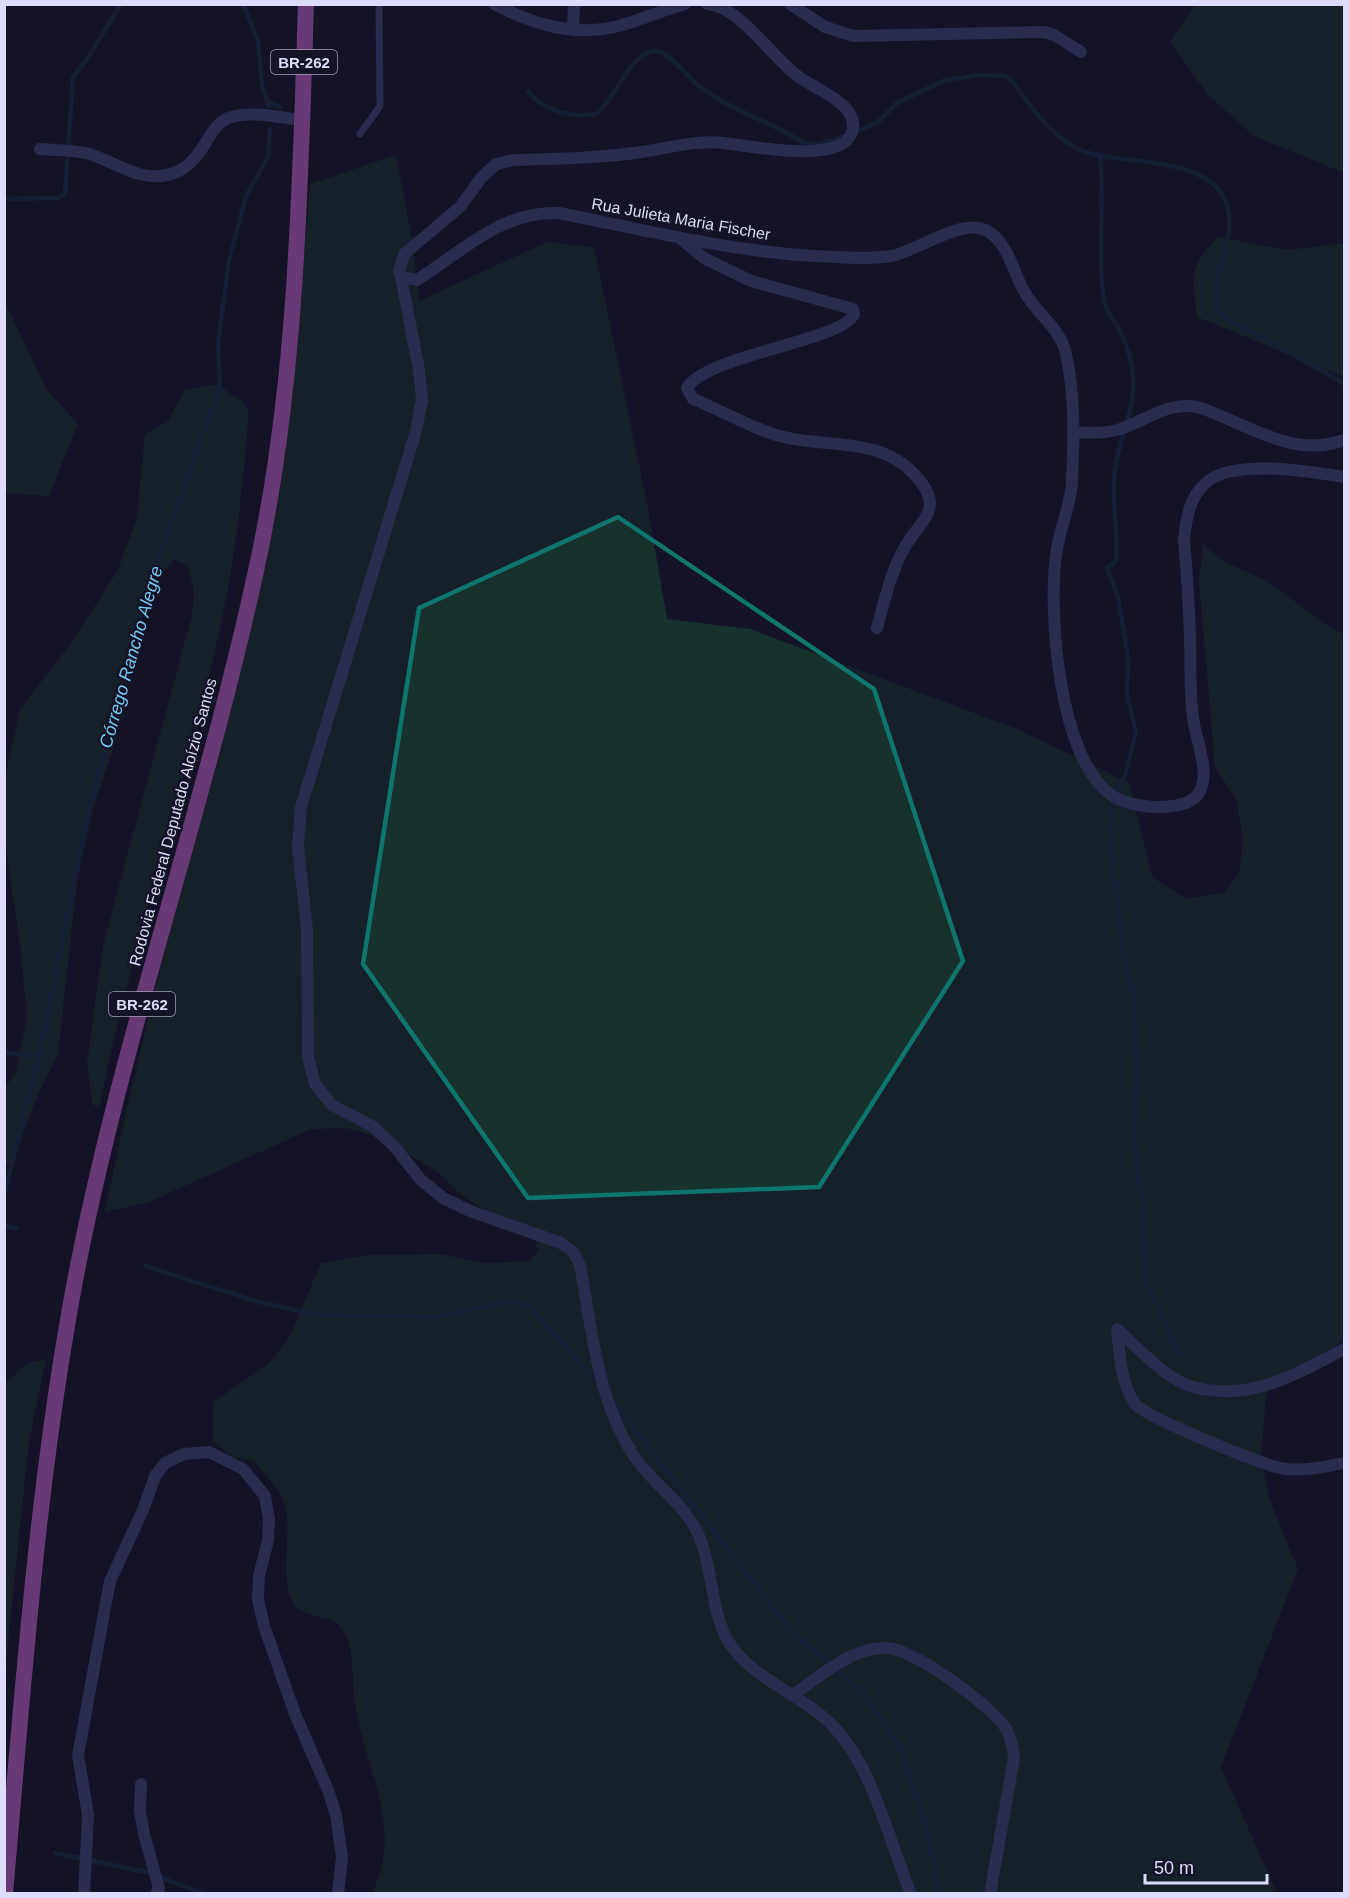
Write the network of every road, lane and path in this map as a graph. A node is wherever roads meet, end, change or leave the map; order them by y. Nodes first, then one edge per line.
1 (306, 4) edge
2 (379, 4) edge
3 (494, 4) edge
4 (574, 4) edge
5 (685, 4) edge
6 (707, 4) edge
7 (790, 4) edge
8 (573, 30) junction
9 (1081, 52) dead end
10 (302, 120) junction
11 (360, 134) dead end
12 (40, 149) dead end
13 (677, 235) junction
14 (401, 278) junction
15 (1073, 432) junction
16 (1344, 440) edge
17 (1344, 477) edge
18 (877, 628) dead end
19 (1344, 1348) edge
20 (1344, 1463) edge
21 (793, 1695) junction
22 (141, 1784) dead end
23 (158, 1892) edge
24 (5, 1893) edge
25 (84, 1893) edge
26 (338, 1893) edge
27 (911, 1893) edge
28 (990, 1893) edge

1 - 10 highway, Rodovia Federal Deputado Aloízio Santos / BR-262
2 - 11 lane
3 - 8 street
4 - 8 street
5 - 8 street
6 - 14 street
7 - 9 street
10 - 12 street
10 - 24 highway, Rodovia Federal Deputado Aloízio Santos / BR-262
13 - 14 street, Rua Julieta Maria Fischer
13 - 15 street, Rua Julieta Maria Fischer
13 - 18 street
14 - 21 street
15 - 16 street
15 - 17 street, Rua Julieta Maria Fischer
19 - 20 street
21 - 27 street
21 - 28 street
22 - 23 street
25 - 26 street

